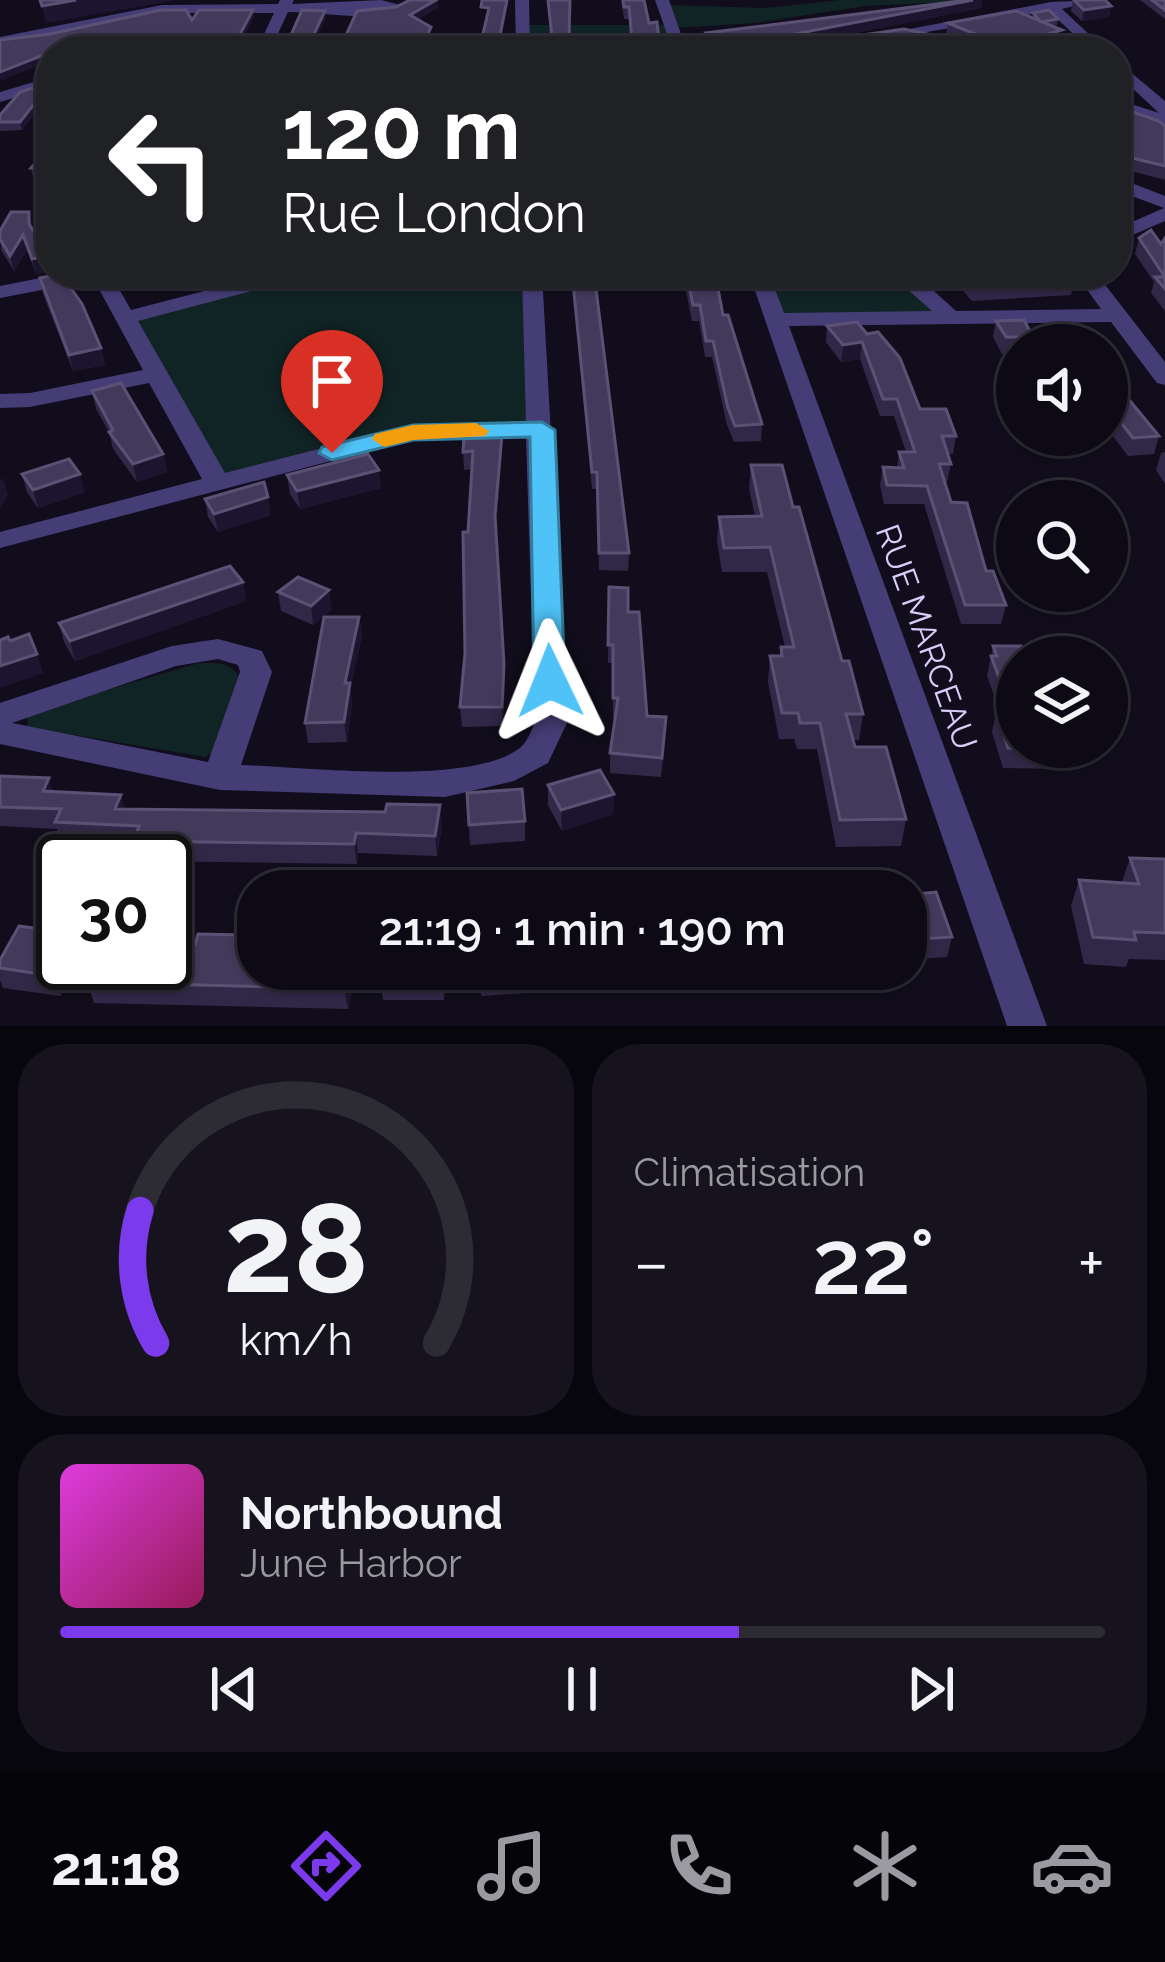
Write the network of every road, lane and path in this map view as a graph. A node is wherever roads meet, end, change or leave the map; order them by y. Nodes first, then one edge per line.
1 (522, 0) edge
2 (662, 0) edge
3 (992, 0) edge
4 (1090, 0) edge
5 (286, 4) edge
6 (1051, 6) junction
7 (353, 8) edge
8 (1006, 15) junction
9 (913, 31) junction
10 (270, 36) edge
11 (523, 36) edge
12 (675, 36) edge
13 (880, 36) edge
14 (927, 36) edge
15 (1084, 36) edge
16 (0, 40) edge
17 (1131, 79) edge
18 (36, 86) edge
19 (0, 97) edge
20 (1131, 109) edge
21 (1165, 110) edge
22 (1165, 121) edge
23 (1131, 189) edge
24 (1165, 203) edge
25 (1165, 214) edge
26 (1131, 229) edge
27 (36, 285) edge
28 (108, 288) edge
29 (240, 288) edge
30 (533, 288) edge
31 (764, 288) edge
32 (922, 288) edge
33 (1096, 288) edge
34 (0, 292) edge
35 (1117, 316) junction
36 (125, 318) junction
37 (951, 318) junction
38 (776, 320) junction
39 (157, 374) junction
40 (1165, 378) edge
41 (0, 401) edge
42 (542, 430) junction
43 (218, 484) junction
44 (0, 540) edge
45 (0, 715) edge
46 (0, 732) edge
47 (220, 777) junction
48 (1027, 1026) edge

1 - 11 street
2 - 12 street
3 - 8 street
4 - 6 street
5 - 7 street
5 - 10 street
5 - 16 street
6 - 8 street
6 - 15 street
8 - 9 street
9 - 13 street
9 - 14 street
17 - 21 street
18 - 19 street
20 - 22 street
23 - 24 street
25 - 26 street
27 - 34 street
28 - 36 street
29 - 36 street
30 - 42 street
31 - 38 street, RUE MARCEAU
32 - 37 street
33 - 35 street
35 - 37 street
35 - 40 street
36 - 39 street
37 - 38 street
38 - 48 street, RUE MARCEAU
39 - 41 street
39 - 43 street
42 - 43 street
42 - 47 street
43 - 44 street
45 - 47 street
46 - 47 street

